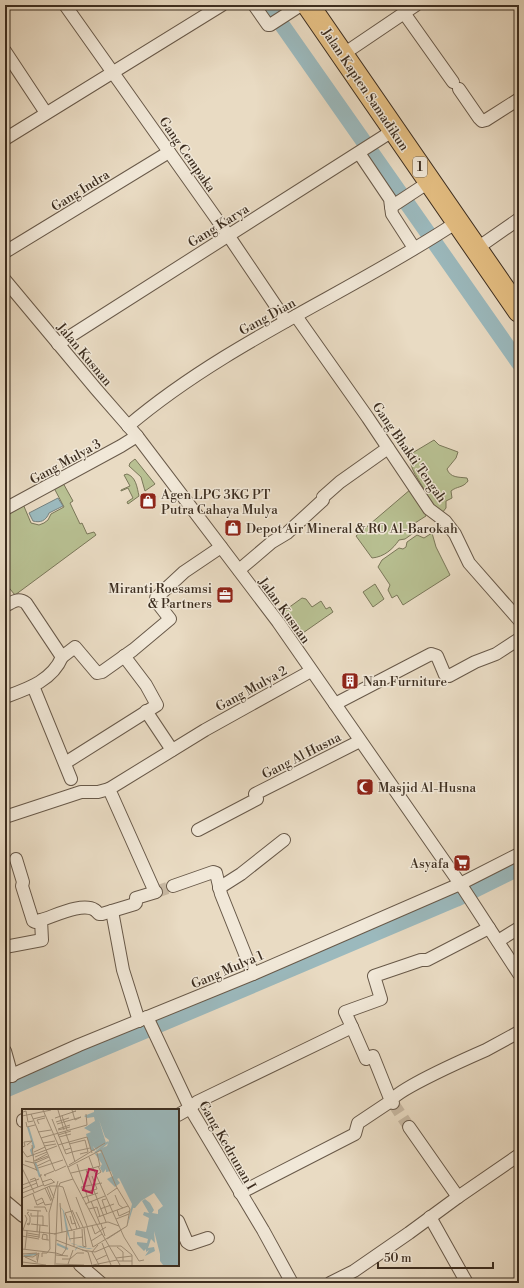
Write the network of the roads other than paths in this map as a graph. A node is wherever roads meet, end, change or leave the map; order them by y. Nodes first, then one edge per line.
1 (65, 5) edge
2 (222, 5) edge
3 (254, 5) edge
4 (301, 5) edge
5 (308, 5) edge
6 (416, 5) edge
7 (404, 13) junction
8 (5, 51) edge
9 (342, 55) junction
10 (112, 72) junction
11 (519, 99) edge
12 (46, 113) junction
13 (394, 130) junction
14 (5, 139) edge
15 (362, 151) junction
16 (169, 152) junction
17 (421, 187) junction
18 (394, 206) junction
19 (519, 219) edge
20 (449, 228) junction
21 (228, 235) junction
22 (414, 248) junction
23 (476, 249) junction
24 (5, 252) edge
25 (5, 280) edge
26 (519, 311) edge
27 (291, 318) junction
28 (58, 344) junction
29 (128, 426) junction
30 (130, 440) junction
31 (388, 448) junction
32 (5, 509) edge
33 (221, 547) junction
34 (239, 570) junction
35 (5, 606) edge
36 (519, 620) edge
37 (519, 639) edge
38 (124, 656) junction
39 (62, 657) junction
40 (312, 671) junction
41 (33, 686) junction
42 (5, 697) edge
43 (335, 704) junction
44 (146, 712) junction
45 (360, 741) junction
46 (172, 750) junction
47 (65, 763) junction
48 (71, 779) dead end
49 (109, 789) junction
50 (5, 817) edge
51 (198, 830) dead end
52 (284, 840) dead end
53 (519, 854) edge
54 (16, 859) dead end
55 (173, 886) tunnel mouth
56 (462, 886) junction
57 (219, 888) junction
58 (112, 911) junction
59 (41, 920) junction
60 (489, 928) junction
61 (519, 928) edge
62 (498, 941) junction
63 (5, 947) edge
64 (253, 974) junction
65 (519, 974) edge
66 (148, 1024) junction
67 (352, 1027) junction
68 (519, 1032) edge
69 (5, 1051) edge
70 (9, 1077) edge
71 (392, 1102) junction
72 (190, 1108) junction
73 (179, 1114) edge
74 (409, 1127) tunnel mouth
75 (519, 1155) edge
76 (240, 1193) junction
77 (458, 1197) junction
78 (430, 1217) junction
79 (179, 1223) edge
80 (208, 1238) dead end
81 (81, 1266) edge
82 (102, 1283) edge
83 (292, 1283) edge
84 (330, 1283) edge
85 (467, 1283) edge

1 - 10 street, Gang Cempaka
2 - 10 street
3 - 4 street
5 - 9 highway, Jalan Kapten Samadikun / 1
6 - 7 street
7 - 9 street
7 - 11 street
8 - 12 street
9 - 13 highway, Jalan Kapten Samadikun / 1
10 - 12 street
10 - 16 street, Gang Cempaka
12 - 14 street
13 - 15 street, Gang Karya
13 - 17 highway, Jalan Kapten Samadikun / 1
15 - 18 street
15 - 21 street, Gang Karya
16 - 21 street, Gang Cempaka
16 - 24 street, Gang Indra
17 - 18 street
17 - 20 highway, Jalan Kapten Samadikun / 1
18 - 22 street
19 - 23 street
20 - 22 street, Gang Dian
20 - 23 highway, Jalan Kapten Samadikun / 1
21 - 27 street, Gang Cempaka
21 - 28 street, Gang Karya
22 - 27 street, Gang Dian
23 - 26 highway, Jalan Kapten Samadikun / 1
25 - 28 street, Jalan Kusnan
27 - 29 street, Gang Dian
27 - 31 street, Gang Bhakti Tengah
28 - 29 street, Jalan Kusnan
29 - 30 street, Jalan Kusnan
30 - 32 street, Gang Mulya 3
30 - 33 street, Jalan Kusnan
31 - 34 street
31 - 36 street, Gang Bhakti Tengah
33 - 34 street, Jalan Kusnan
33 - 38 street
34 - 40 street, Jalan Kusnan
35 - 39 street
37 - 43 street
38 - 39 street
38 - 44 street
39 - 41 street
40 - 43 street, Jalan Kusnan
40 - 46 street, Gang Mulya 2
41 - 42 street
41 - 47 street
43 - 45 street, Jalan Kusnan
44 - 46 street
44 - 47 street
45 - 51 street, Gang Al Husna
45 - 56 street, Jalan Kusnan
46 - 49 street, Gang Mulya 2
47 - 48 street
49 - 50 street
49 - 58 street
52 - 57 street
53 - 56 street, Gang Mulya 1
54 - 59 street
55 - 57 street
56 - 60 street, Jalan Kusnan
56 - 64 street, Gang Mulya 1
57 - 64 street
58 - 59 street
58 - 66 street, Gang Kedrunan I
59 - 63 street
60 - 62 street, Jalan Kusnan
60 - 67 street
61 - 62 street
62 - 65 street, Jalan Kusnan
64 - 66 street, Gang Mulya 1
66 - 70 street, Gang Mulya 1
66 - 72 street, Gang Kedrunan I
67 - 71 street
67 - 72 street
68 - 71 street
69 - 70 street
71 - 76 street
72 - 73 street
72 - 76 street, Gang Kedrunan I
74 - 77 street
75 - 77 street
76 - 83 street, Gang Kedrunan I
77 - 78 street
78 - 84 street
78 - 85 street
79 - 80 street
81 - 82 street

